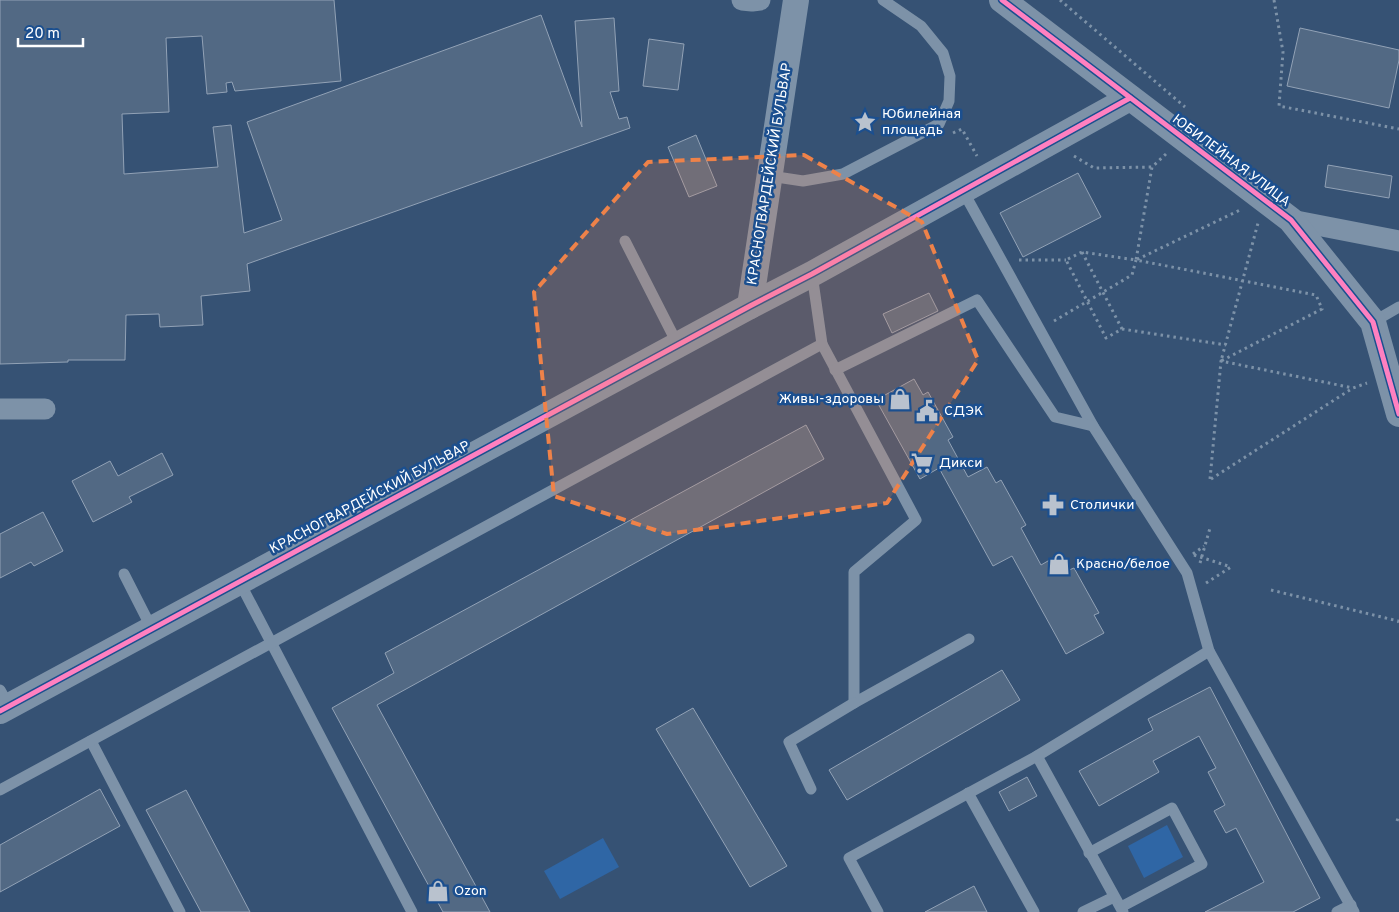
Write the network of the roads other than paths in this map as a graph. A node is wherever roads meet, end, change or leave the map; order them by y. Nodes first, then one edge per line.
1 (742, 0) edge
2 (760, 0) edge
3 (796, 0) edge
4 (883, 0) edge
5 (1002, 0) edge
6 (1130, 98) junction
7 (770, 176) junction
8 (963, 190) junction
9 (1291, 220) junction
10 (625, 241) dead end
11 (1399, 241) edge
12 (812, 274) junction
13 (750, 306) junction
14 (1399, 307) edge
15 (1373, 322) junction
16 (822, 344) junction
17 (678, 345) junction
18 (835, 370) junction
19 (0, 409) edge
20 (45, 409) dead end
21 (1399, 414) edge
22 (1093, 426) junction
23 (124, 574) dead end
24 (240, 581) junction
25 (152, 628) junction
26 (969, 639) dead end
27 (272, 643) junction
28 (1209, 651) junction
29 (3, 702) edge
30 (854, 703) junction
31 (91, 741) junction
32 (1037, 756) junction
33 (810, 789) dead end
34 (0, 790) edge
35 (968, 793) junction
36 (1089, 853) junction
37 (1114, 896) junction
38 (1352, 909) edge
39 (1122, 910) edge
40 (180, 912) edge
41 (412, 912) edge
42 (878, 912) edge
43 (1034, 912) edge
44 (1084, 912) edge
45 (1337, 912) edge

1 - 2 street
3 - 7 street, КРАСНОГВАРДЕЙСКИЙ БУЛЬВАР
4 - 7 lane
5 - 6 street, ЮБИЛЕЙНАЯ УЛИЦА
6 - 8 street
6 - 9 street, ЮБИЛЕЙНАЯ УЛИЦА
7 - 13 street, КРАСНОГВАРДЕЙСКИЙ БУЛЬВАР
8 - 12 street
8 - 22 lane
9 - 11 street
9 - 15 street, ЮБИЛЕЙНАЯ УЛИЦА
10 - 17 lane
12 - 13 street
12 - 16 lane
13 - 17 street, КРАСНОГВАРДЕЙСКИЙ БУЛЬВАР
14 - 15 lane
15 - 21 street, ЮБИЛЕЙНАЯ УЛИЦА
16 - 18 lane
16 - 27 lane
17 - 24 street, КРАСНОГВАРДЕЙСКИЙ БУЛЬВАР
18 - 22 lane
18 - 30 lane
19 - 20 street
22 - 28 lane
23 - 25 lane
24 - 25 street, КРАСНОГВАРДЕЙСКИЙ БУЛЬВАР
24 - 27 lane
25 - 29 street, КРАСНОГВАРДЕЙСКИЙ БУЛЬВАР
26 - 30 lane
27 - 31 lane
27 - 41 lane
28 - 32 lane
28 - 38 lane
30 - 33 lane
31 - 34 lane
31 - 40 lane
32 - 35 lane
32 - 36 lane
35 - 42 lane
35 - 43 lane
36 - 37 lane
36 - 39 lane
37 - 39 lane
37 - 44 lane
38 - 45 lane

